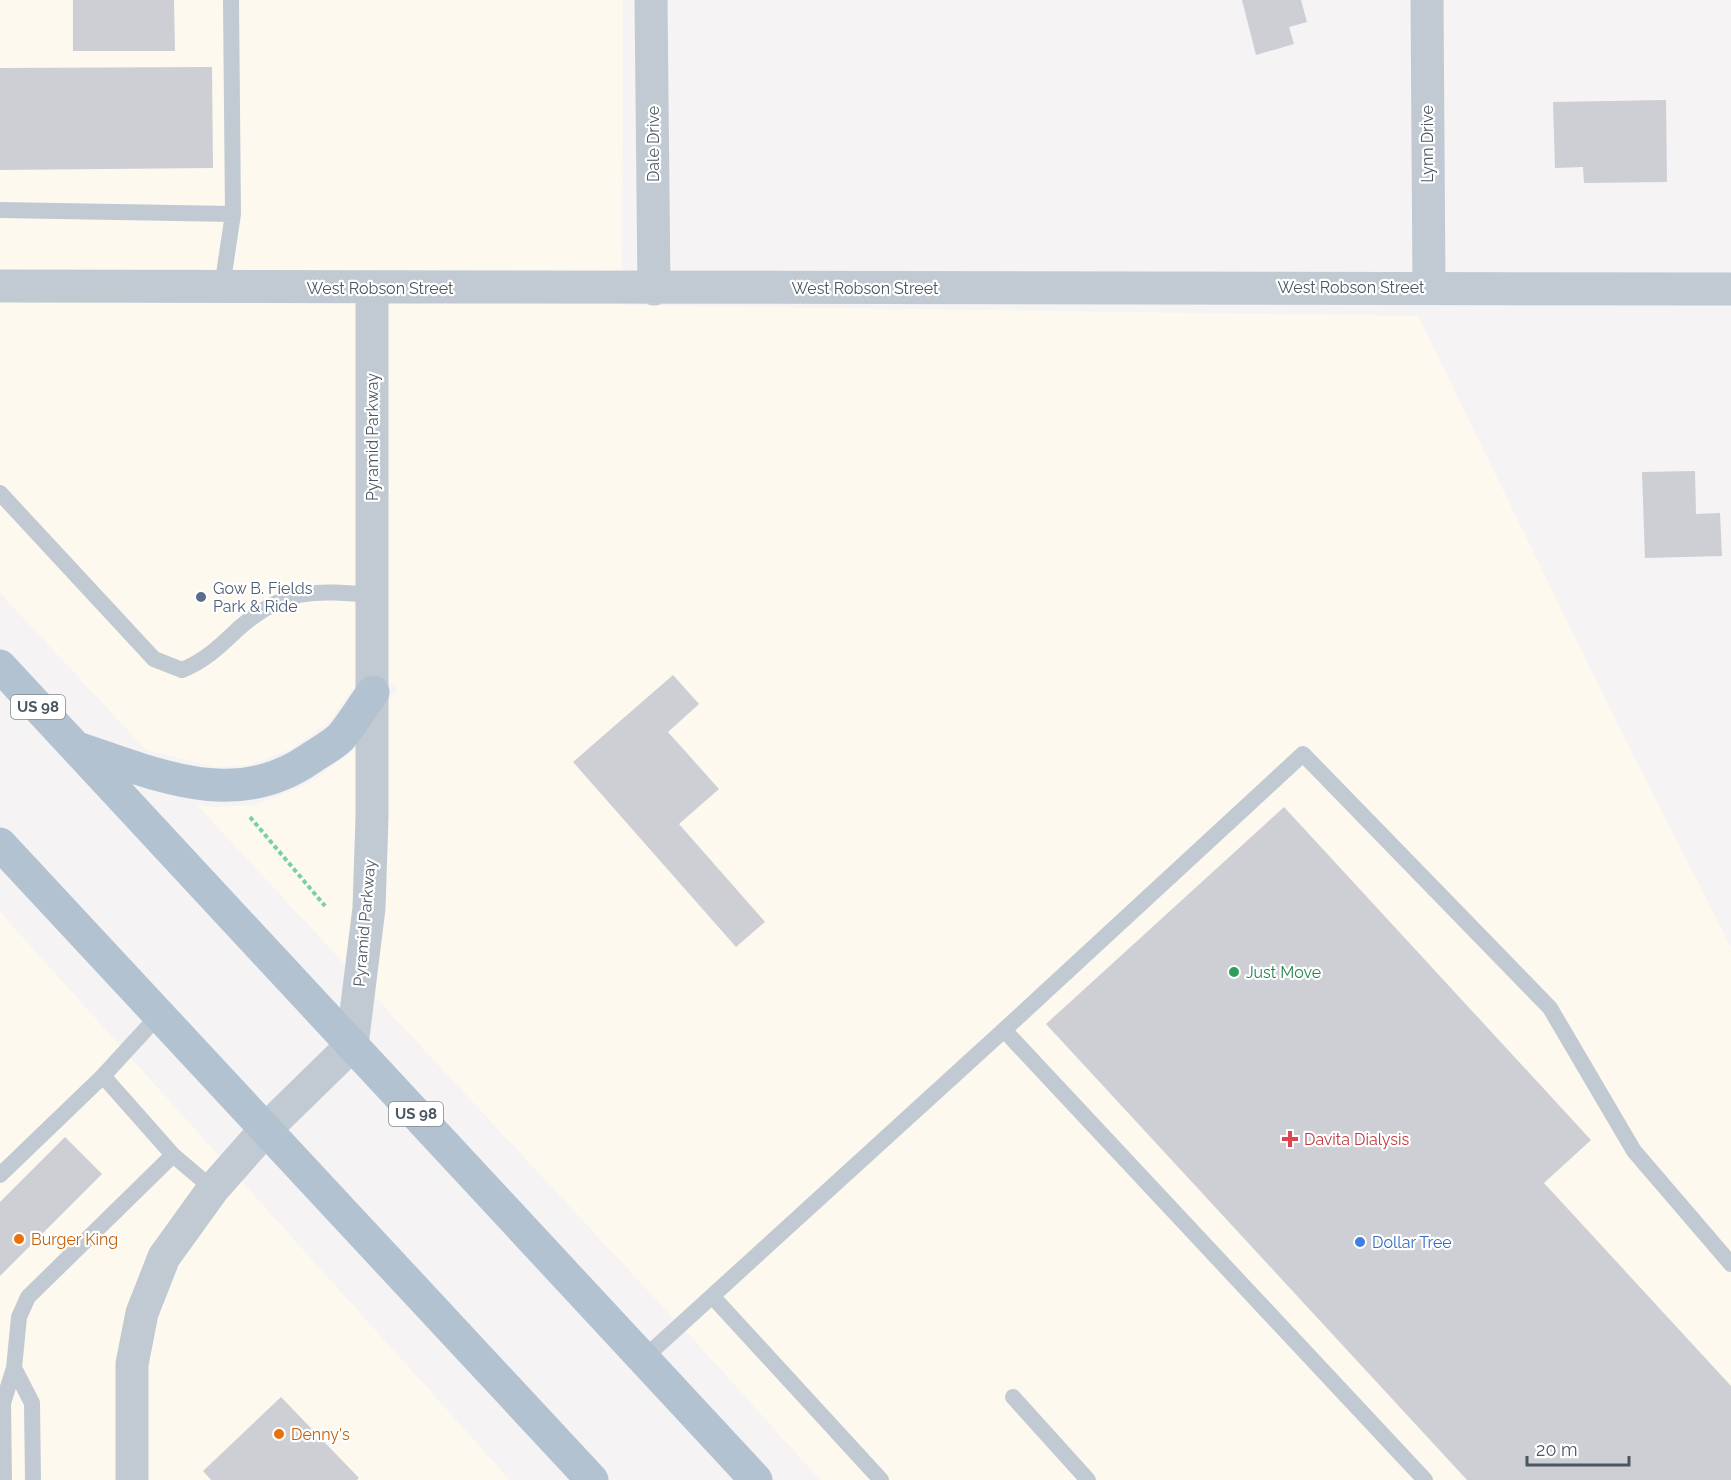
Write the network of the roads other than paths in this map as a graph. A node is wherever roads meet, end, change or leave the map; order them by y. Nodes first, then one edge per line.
1 (231, 0) edge
2 (651, 0) edge
3 (1427, 0) edge
4 (0, 210) edge
5 (233, 214) junction
6 (0, 286) edge
7 (222, 287) junction
8 (1429, 287) junction
9 (372, 288) junction
10 (654, 289) junction
11 (1731, 289) edge
12 (0, 493) edge
13 (372, 595) junction
14 (0, 666) edge
15 (373, 692) junction
16 (77, 748) junction
17 (0, 844) edge
18 (158, 1016) junction
19 (1004, 1030) junction
20 (352, 1045) junction
21 (103, 1076) junction
22 (265, 1130) junction
23 (173, 1155) junction
24 (0, 1174) edge
25 (213, 1189) junction
26 (1731, 1264) edge
27 (712, 1296) junction
28 (643, 1359) junction
29 (15, 1368) junction
30 (1013, 1397) dead end
31 (4, 1480) edge
32 (33, 1480) edge
33 (132, 1480) edge
34 (592, 1480) edge
35 (756, 1480) edge
36 (881, 1480) edge
37 (1088, 1480) edge
38 (1425, 1480) edge

1 - 5 lane
2 - 10 street, Dale Drive
3 - 8 street, Lynn Drive
4 - 5 lane
5 - 7 lane
6 - 7 street, West Robson Street
7 - 9 street, West Robson Street
8 - 10 street, West Robson Street
8 - 11 street, West Robson Street
9 - 10 street, West Robson Street
9 - 13 street, Pyramid Parkway
12 - 13 lane
13 - 15 street, Pyramid Parkway
14 - 16 main road, US 98
15 - 16 main road
15 - 20 street, Pyramid Parkway
16 - 20 main road, US 98
17 - 18 main road
18 - 21 lane
18 - 22 main road
19 - 26 lane
19 - 27 lane
19 - 38 lane
20 - 22 street
20 - 28 main road, US 98
21 - 23 lane
21 - 24 lane
22 - 25 street
22 - 34 main road
23 - 25 lane
23 - 29 lane
25 - 33 street
27 - 28 lane
27 - 36 lane
28 - 35 main road, US 98
29 - 31 lane
29 - 32 lane
30 - 37 lane

